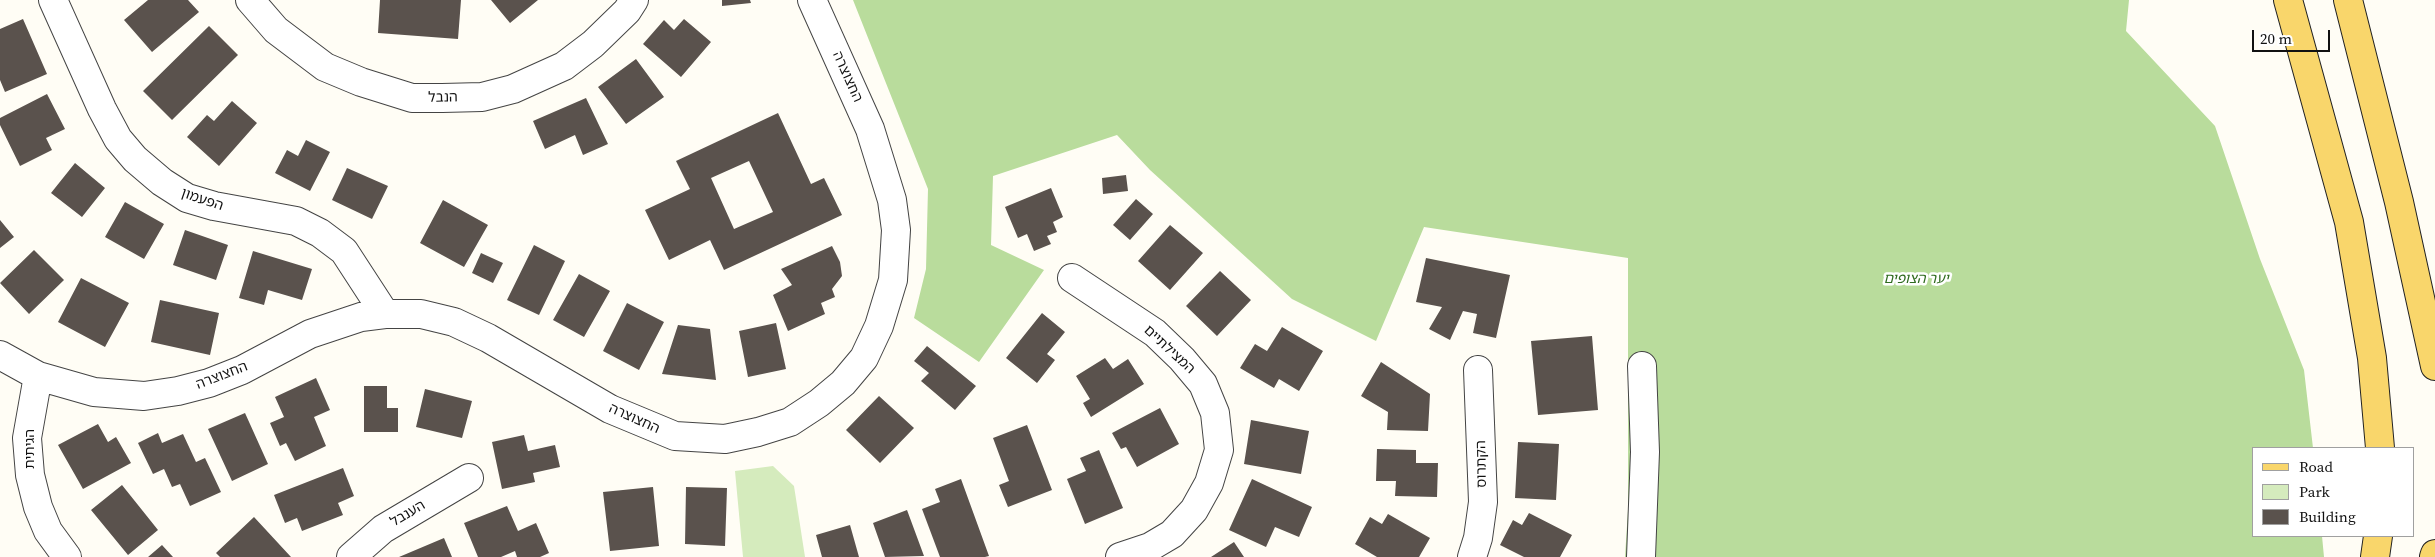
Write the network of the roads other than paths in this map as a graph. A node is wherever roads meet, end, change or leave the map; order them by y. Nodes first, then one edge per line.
1 (53, 0) edge
2 (250, 0) edge
3 (634, 0) edge
4 (812, 0) edge
5 (2288, 0) edge
6 (2348, 0) edge
7 (1072, 278) dead end
8 (385, 314) junction
9 (0, 355) edge
10 (1642, 366) dead end
11 (2435, 366) edge
12 (1478, 370) dead end
13 (38, 376) junction
14 (2380, 447) edge
15 (468, 478) dead end
16 (2378, 537) edge
17 (67, 557) edge
18 (351, 557) edge
19 (1120, 557) edge
20 (1472, 557) edge
21 (1641, 557) edge
22 (2375, 557) edge

1 - 8 street, הפעמון
2 - 3 street, הנבל
4 - 8 street, החצוצרה
5 - 14 main road
6 - 11 main road
7 - 19 street, המצילתיים
8 - 13 street, החצוצרה
9 - 13 street
10 - 21 street
12 - 20 street, הקתרוס
13 - 17 street, הגיתית
15 - 18 street, הענבל
16 - 22 main road

